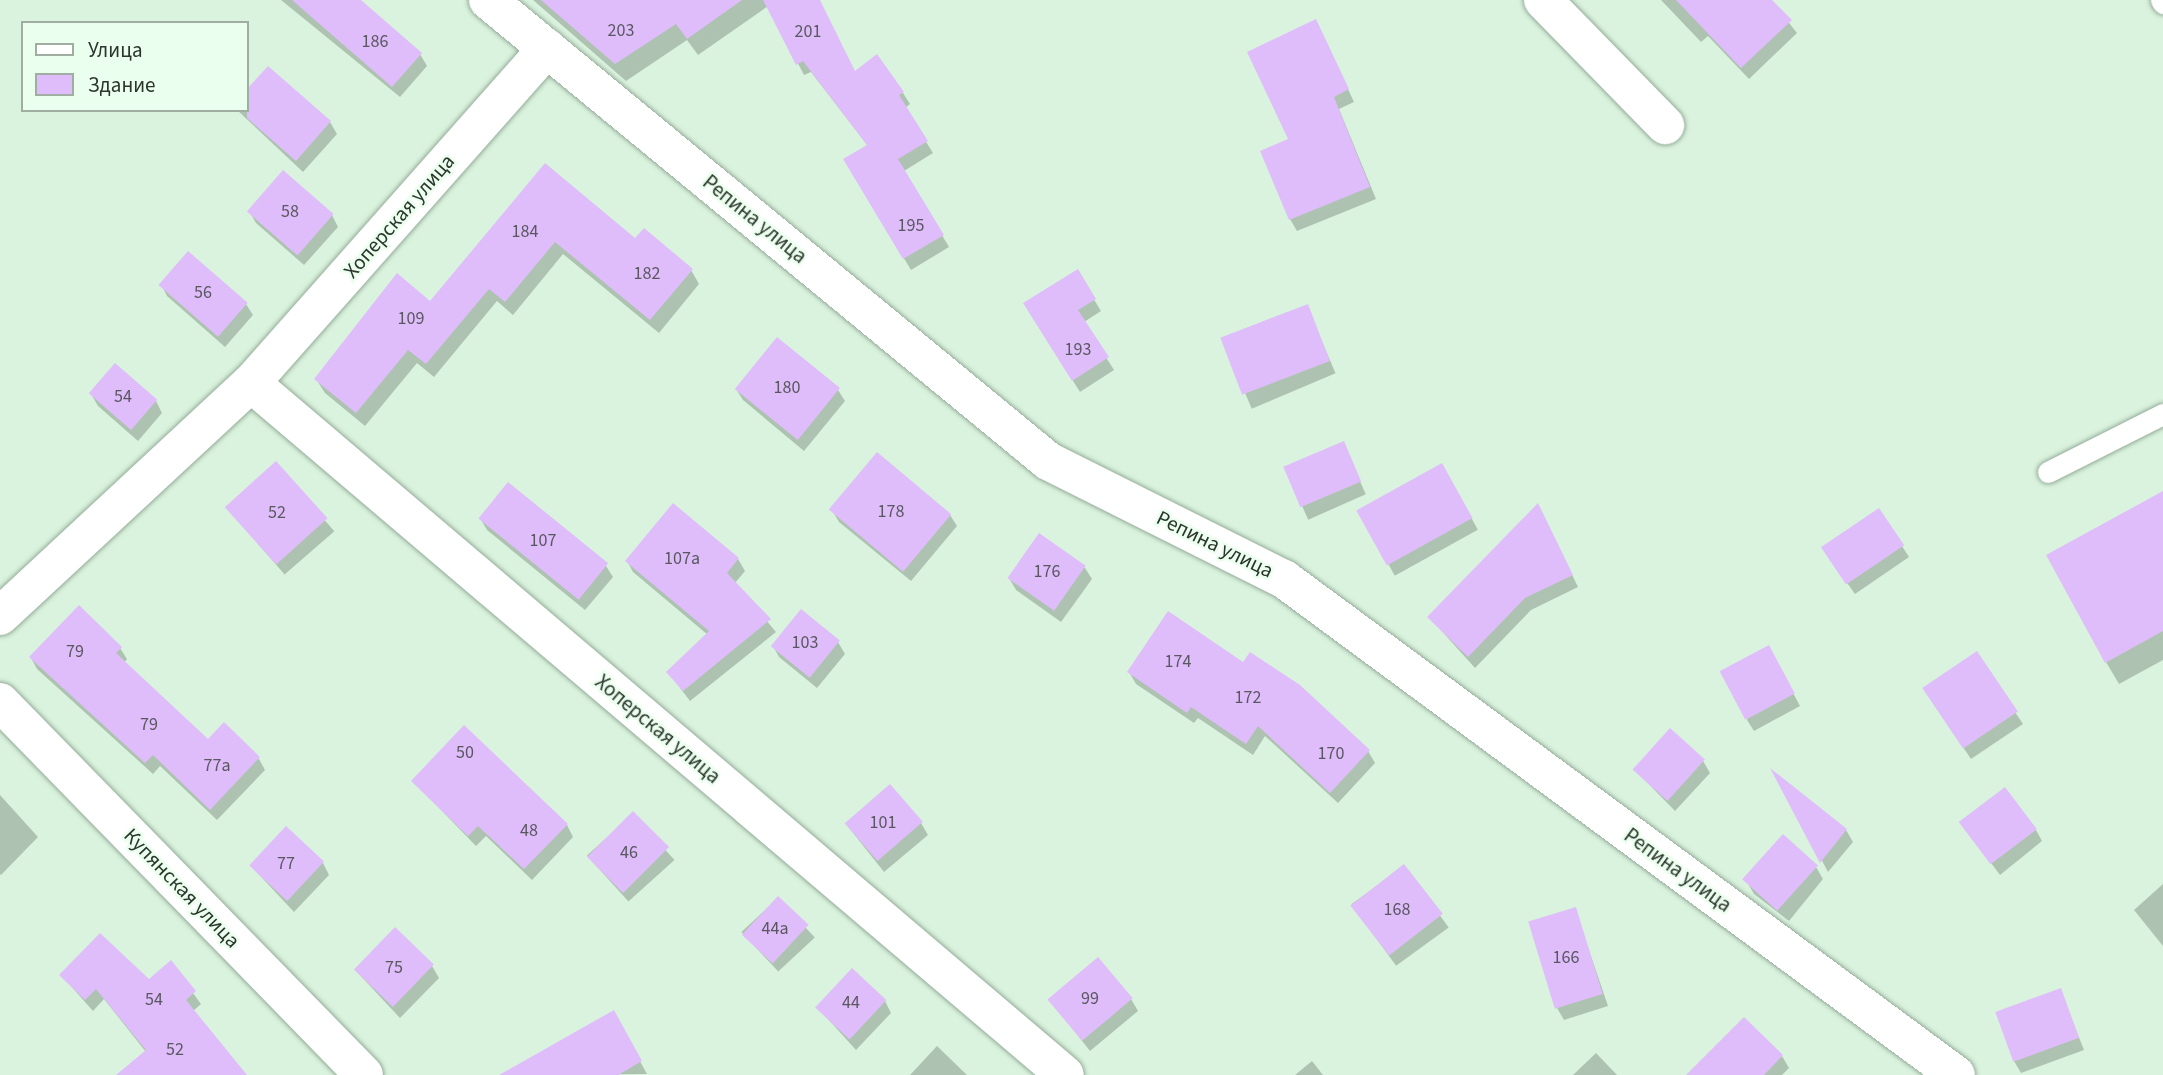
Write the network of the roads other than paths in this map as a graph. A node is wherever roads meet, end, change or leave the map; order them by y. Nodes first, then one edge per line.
1 (488, 0) edge
2 (1543, 0) edge
3 (547, 48) junction
4 (1665, 124) dead end
5 (251, 383) junction
6 (2163, 414) edge
7 (2048, 472) dead end
8 (0, 616) edge
9 (0, 702) edge
10 (364, 1075) edge
11 (1065, 1075) edge
12 (1956, 1075) edge

1 - 3 street, Репина улица
2 - 4 street
3 - 5 street, Хоперская улица
3 - 12 street, Репина улица
5 - 8 street, Хоперская улица
5 - 11 street, Хоперская улица
6 - 7 lane
9 - 10 street, Купянская улица

